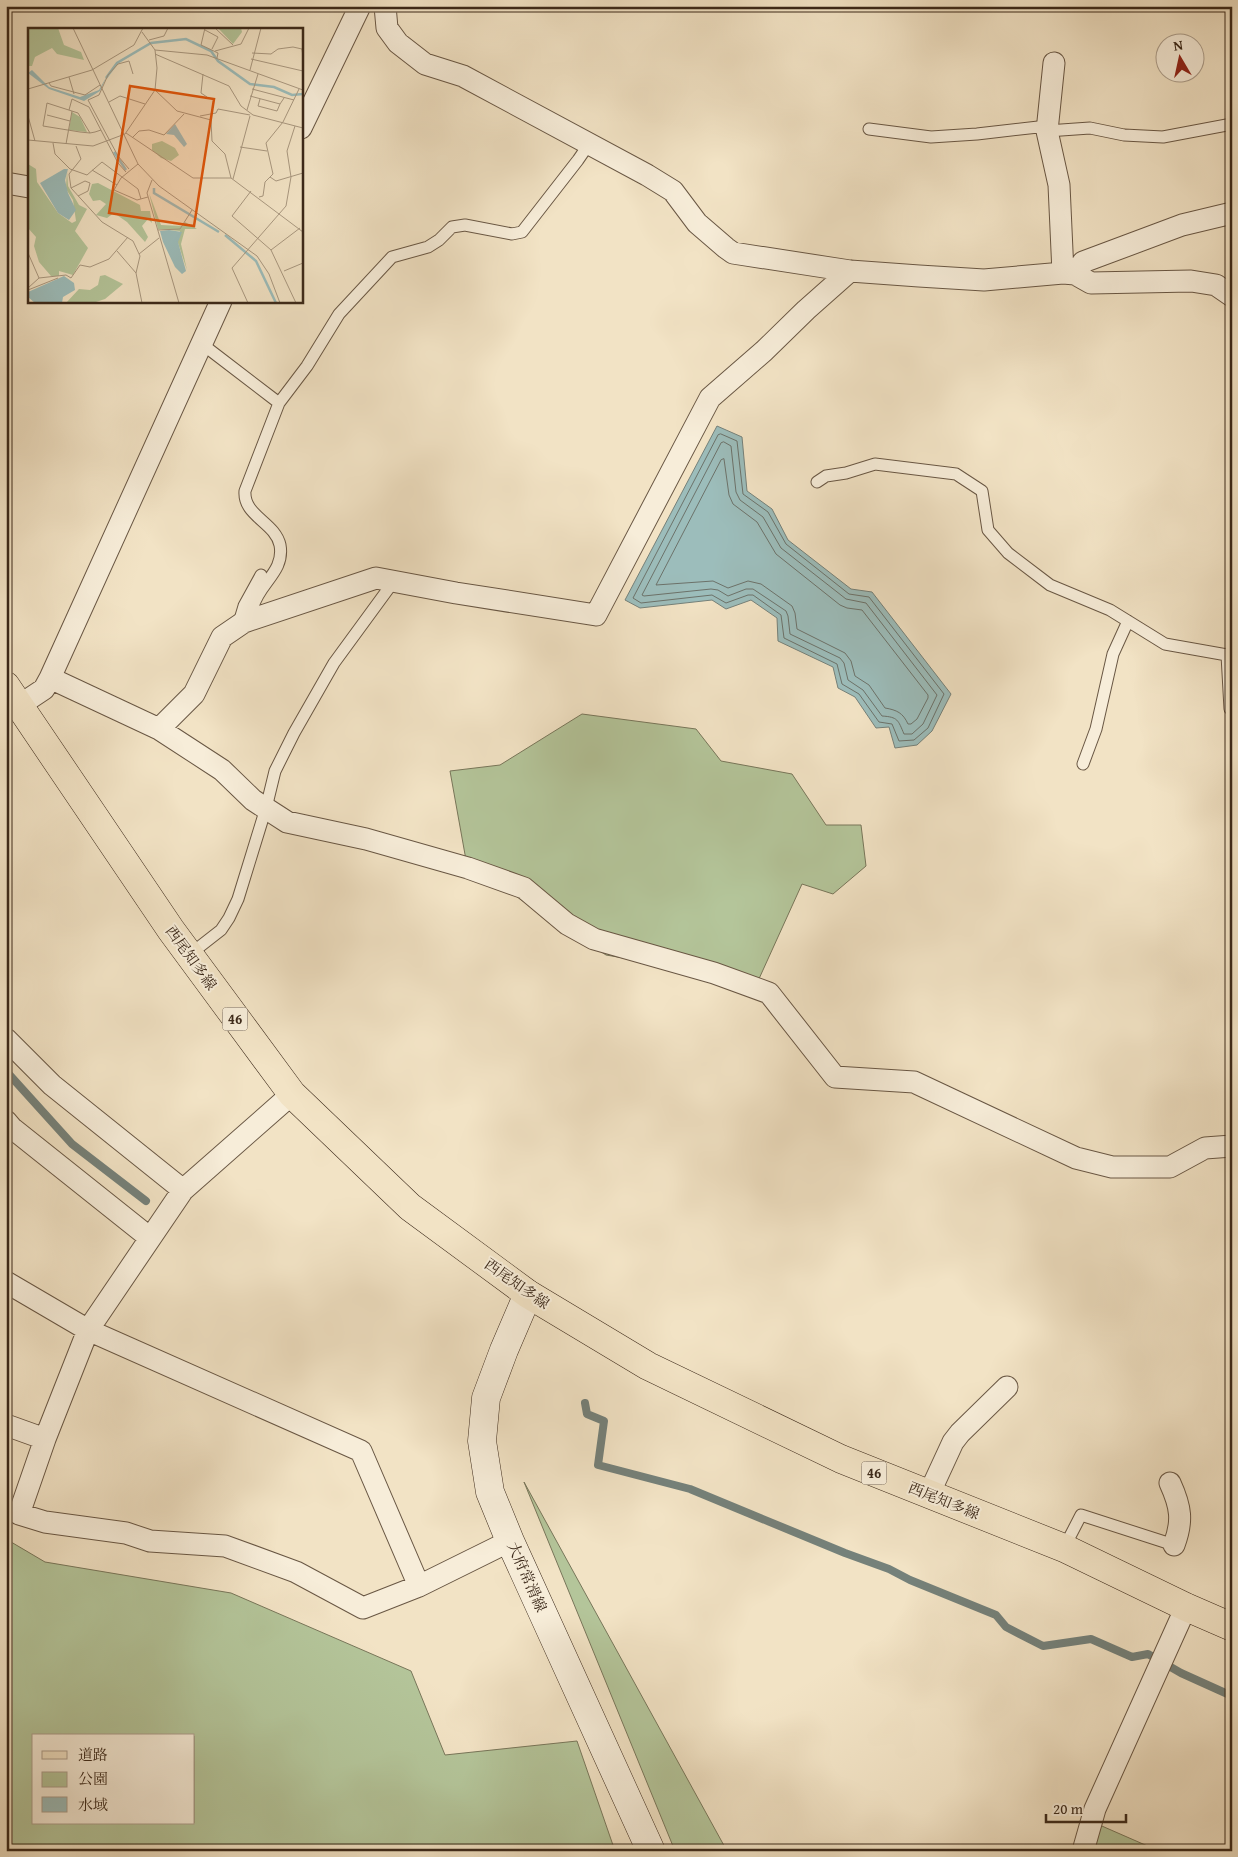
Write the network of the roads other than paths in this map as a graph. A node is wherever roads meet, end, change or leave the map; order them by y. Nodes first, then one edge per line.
1 (360, 6) edge
2 (385, 6) edge
3 (1054, 63) dead end
4 (1232, 124) edge
5 (302, 126) edge
6 (1047, 128) junction
7 (869, 129) dead end
8 (589, 144) junction
9 (6, 184) edge
10 (28, 187) edge
11 (1232, 214) edge
12 (850, 271) junction
13 (1069, 274) junction
14 (1232, 296) edge
15 (221, 302) edge
16 (202, 344) junction
17 (279, 403) junction
18 (816, 482) dead end
19 (261, 575) dead end
20 (394, 581) junction
21 (249, 620) junction
22 (1128, 621) junction
23 (1229, 653) edge
24 (50, 678) junction
25 (11, 701) edge
26 (1230, 709) dead end
27 (159, 729) junction
28 (1083, 764) dead end
29 (266, 808) junction
30 (189, 955) junction
31 (6, 1039) edge
32 (292, 1094) junction
33 (6, 1121) edge
34 (1232, 1146) edge
35 (181, 1194) junction
36 (154, 1233) junction
37 (6, 1282) edge
38 (528, 1294) junction
39 (88, 1330) junction
40 (1007, 1387) dead end
41 (6, 1426) edge
42 (44, 1439) junction
43 (1170, 1484) dead end
44 (929, 1494) junction
45 (510, 1541) junction
46 (1174, 1545) joint
47 (1064, 1548) junction
48 (418, 1586) junction
49 (1186, 1607) junction
50 (1232, 1627) edge
51 (651, 1851) edge
52 (1083, 1851) edge

1 - 5 street
2 - 8 street
3 - 6 street
4 - 6 lane
6 - 7 lane
6 - 13 street
8 - 12 street
8 - 17 lane
9 - 10 street
11 - 13 street
12 - 13 street
12 - 20 street
13 - 14 street
15 - 16 street
16 - 17 lane
16 - 24 street
17 - 21 lane
18 - 22 lane
19 - 21 lane
20 - 21 street
20 - 29 lane
21 - 27 street
22 - 23 lane
22 - 28 lane
23 - 26 lane
24 - 25 street
24 - 27 street
25 - 30 main road, 西尾知多線 / 46
27 - 29 street
29 - 30 lane
29 - 34 street
30 - 32 main road, 西尾知多線 / 46
31 - 35 street
32 - 35 street
32 - 38 main road, 西尾知多線 / 46
33 - 36 street
35 - 36 street
36 - 39 street
37 - 39 street
38 - 44 main road, 西尾知多線 / 46
38 - 45 main road, 大府常滑線
39 - 42 street
39 - 48 street
40 - 44 street
41 - 42 street
42 - 48 street
43 - 46 street
44 - 47 main road, 西尾知多線 / 46
45 - 48 street
45 - 51 main road, 大府常滑線
46 - 47 lane
47 - 49 main road, 西尾知多線 / 46
49 - 50 main road, 西尾知多線 / 46
49 - 52 street

